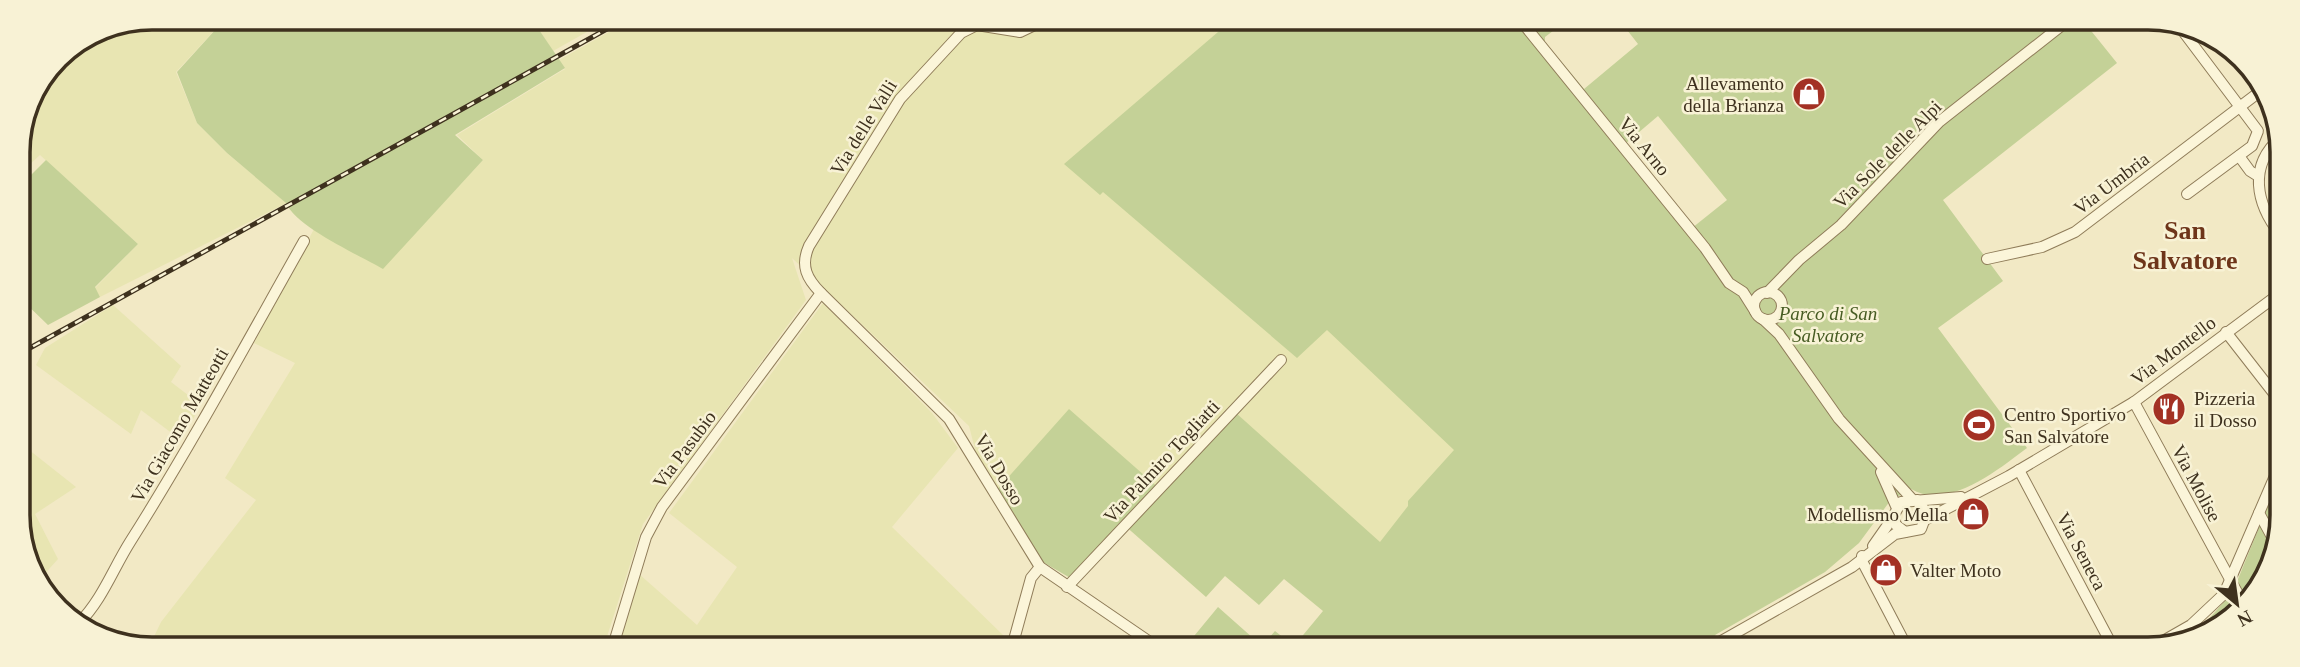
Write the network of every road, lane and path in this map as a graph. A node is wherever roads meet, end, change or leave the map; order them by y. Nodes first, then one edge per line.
1 (967, 30) edge
2 (1529, 30) edge
3 (2056, 30) edge
4 (2187, 37) edge
5 (2256, 95) edge
6 (2241, 106) junction
7 (2270, 149) edge
8 (2239, 156) junction
9 (2258, 176) junction
10 (2188, 194) dead end
11 (2270, 218) edge
12 (304, 242) dead end
13 (1987, 258) dead end
14 (1799, 260) junction
15 (1742, 292) junction
16 (821, 293) junction
17 (1764, 294) junction
18 (2270, 300) edge
19 (1781, 306) junction
20 (1759, 315) junction
21 (2226, 332) junction
22 (1788, 346) junction
23 (1281, 360) dead end
24 (2270, 388) edge
25 (2134, 402) junction
26 (1874, 460) junction
27 (2019, 470) junction
28 (2270, 488) edge
29 (1976, 495) junction
30 (1915, 500) junction
31 (1896, 506) junction
32 (2259, 513) junction
33 (1893, 517) junction
34 (1927, 519) junction
35 (1887, 526) junction
36 (2269, 531) edge
37 (1905, 532) junction
38 (1861, 561) junction
39 (1040, 568) junction
40 (2230, 581) junction
41 (1824, 582) junction
42 (1067, 587) junction
43 (2239, 597) edge
44 (85, 617) edge
45 (2172, 634) edge
46 (616, 637) edge
47 (1015, 637) edge
48 (1142, 637) edge
49 (1728, 637) edge
50 (1902, 637) edge
51 (2108, 637) edge

1 - 16 street, Via delle Valli
2 - 15 street, Via Arno
3 - 14 street, Via Sole delle Alpi
4 - 6 street
5 - 6 street, Via Umbria
6 - 8 street
6 - 13 street, Via Umbria
7 - 9 street
8 - 9 street
8 - 10 street
9 - 11 street
12 - 44 street, Via Giacomo Matteotti
14 - 17 street, Via Sole delle Alpi
14 - 19 street
15 - 17 street
15 - 20 street, Via Arno
16 - 39 street, Via Dosso
16 - 46 street, Via Pasubio
17 - 19 street
17 - 20 street
18 - 21 street, Via Montello
19 - 20 street
19 - 22 street, Via Arno
20 - 22 street, Via Arno
21 - 24 street
21 - 25 street, Via Montello
22 - 26 street, Via Arno
23 - 42 street, Via Palmiro Togliatti
25 - 27 street, Via Montello
25 - 40 street, Via Molise
26 - 30 street, Via Arno
26 - 31 street, Via Arno
27 - 29 street, Via Montello
27 - 51 street, Via Seneca
28 - 32 street
29 - 30 street, Via Montello
29 - 34 street, Via Montello
30 - 31 street
30 - 34 street
31 - 33 street
32 - 36 street
32 - 40 street
33 - 35 street
33 - 37 street
34 - 37 street
35 - 38 street
35 - 41 street
37 - 38 street
38 - 41 street
38 - 50 street
39 - 42 street, Via Dosso
39 - 47 street
40 - 43 street, Via Molise
40 - 45 street
41 - 49 street
42 - 48 street, Via Dosso

